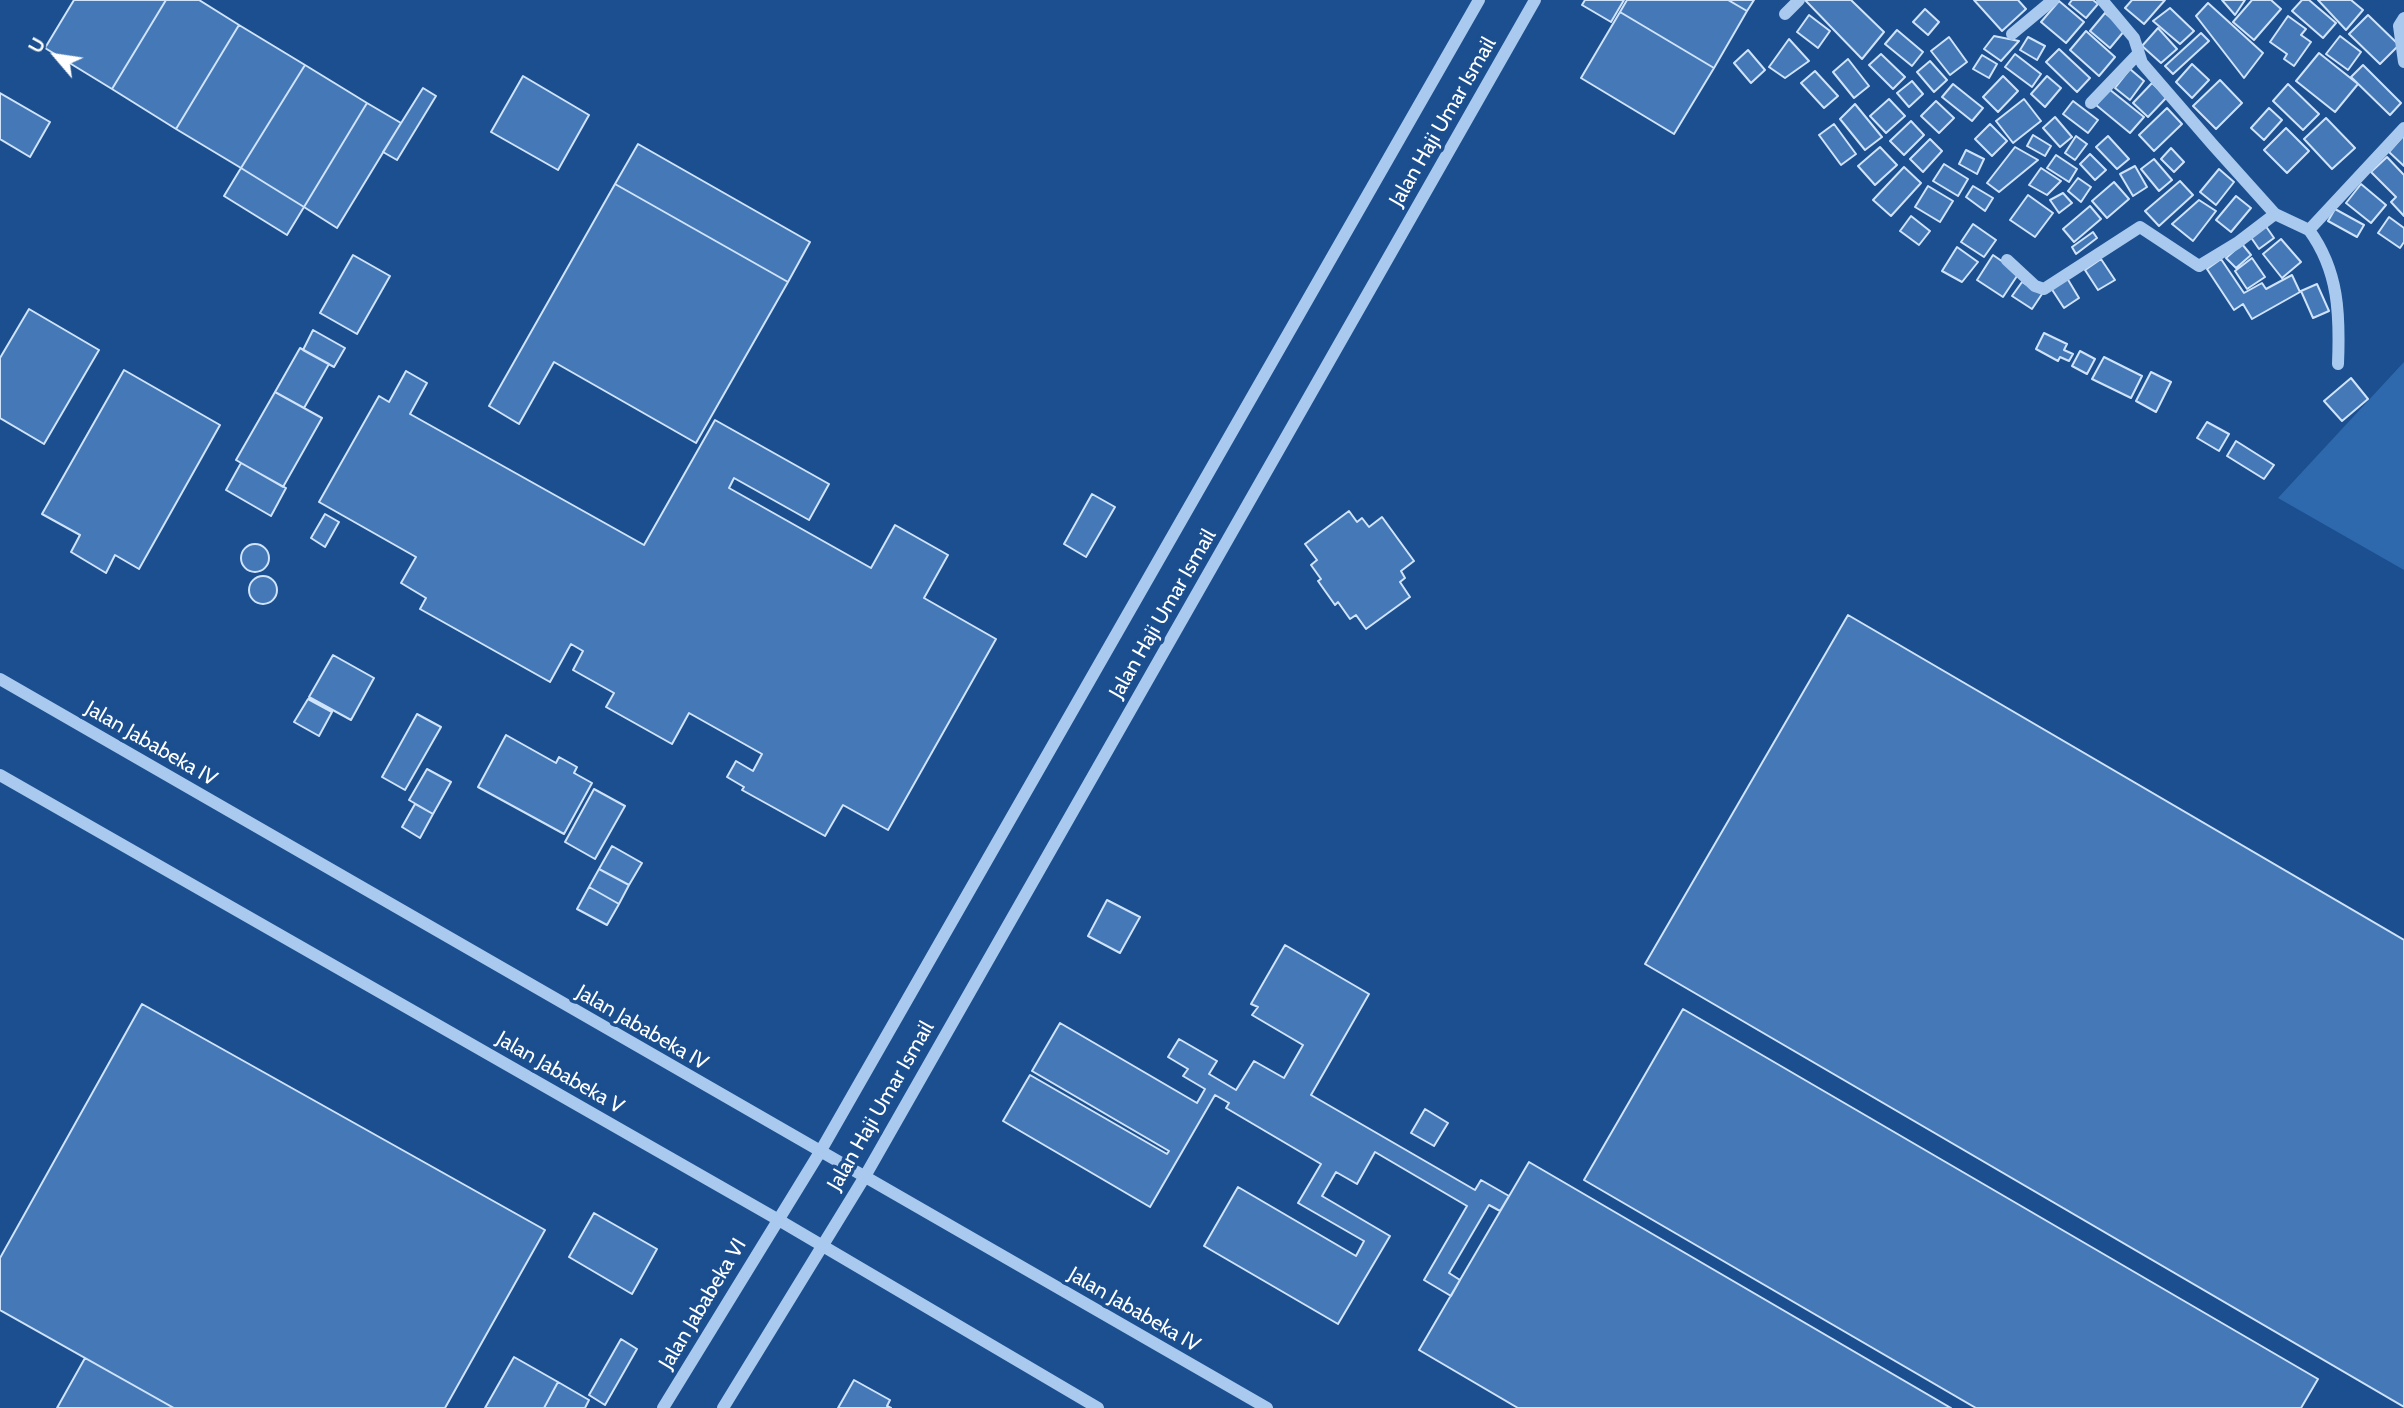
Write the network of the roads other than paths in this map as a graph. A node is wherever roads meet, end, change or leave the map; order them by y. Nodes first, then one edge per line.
1 (1479, 0) edge
2 (1535, 0) edge
3 (1799, 0) edge
4 (2053, 0) edge
5 (2102, 0) edge
6 (1785, 14) dead end
7 (2404, 18) edge
8 (2012, 34) dead end
9 (2137, 55) junction
10 (2404, 62) edge
11 (2091, 103) dead end
12 (2404, 128) edge
13 (2275, 214) junction
14 (2309, 230) junction
15 (2007, 260) dead end
16 (2338, 364) dead end
17 (0, 679) edge
18 (0, 775) edge
19 (820, 1152) junction
20 (864, 1178) junction
21 (777, 1219) junction
22 (820, 1246) junction
23 (663, 1408) edge
24 (723, 1408) edge
25 (1098, 1408) edge
26 (1266, 1408) edge

1 - 19 street, Jalan Haji Umar Ismail
2 - 20 street, Jalan Haji Umar Ismail
3 - 6 street
4 - 8 street
5 - 9 street
7 - 10 street
9 - 11 street
9 - 13 street
12 - 14 street
13 - 14 street
13 - 15 street
14 - 16 street
17 - 19 street, Jalan Jababeka IV
18 - 21 street, Jalan Jababeka V
19 - 20 street, Jalan Jababeka IV
19 - 21 street, Jalan Haji Umar Ismail
20 - 22 street, Jalan Haji Umar Ismail
20 - 26 street, Jalan Jababeka IV
21 - 22 street, Jalan Jababeka V
21 - 23 street, Jalan Jababeka VI
22 - 24 street
22 - 25 street, Jalan Jababeka V

